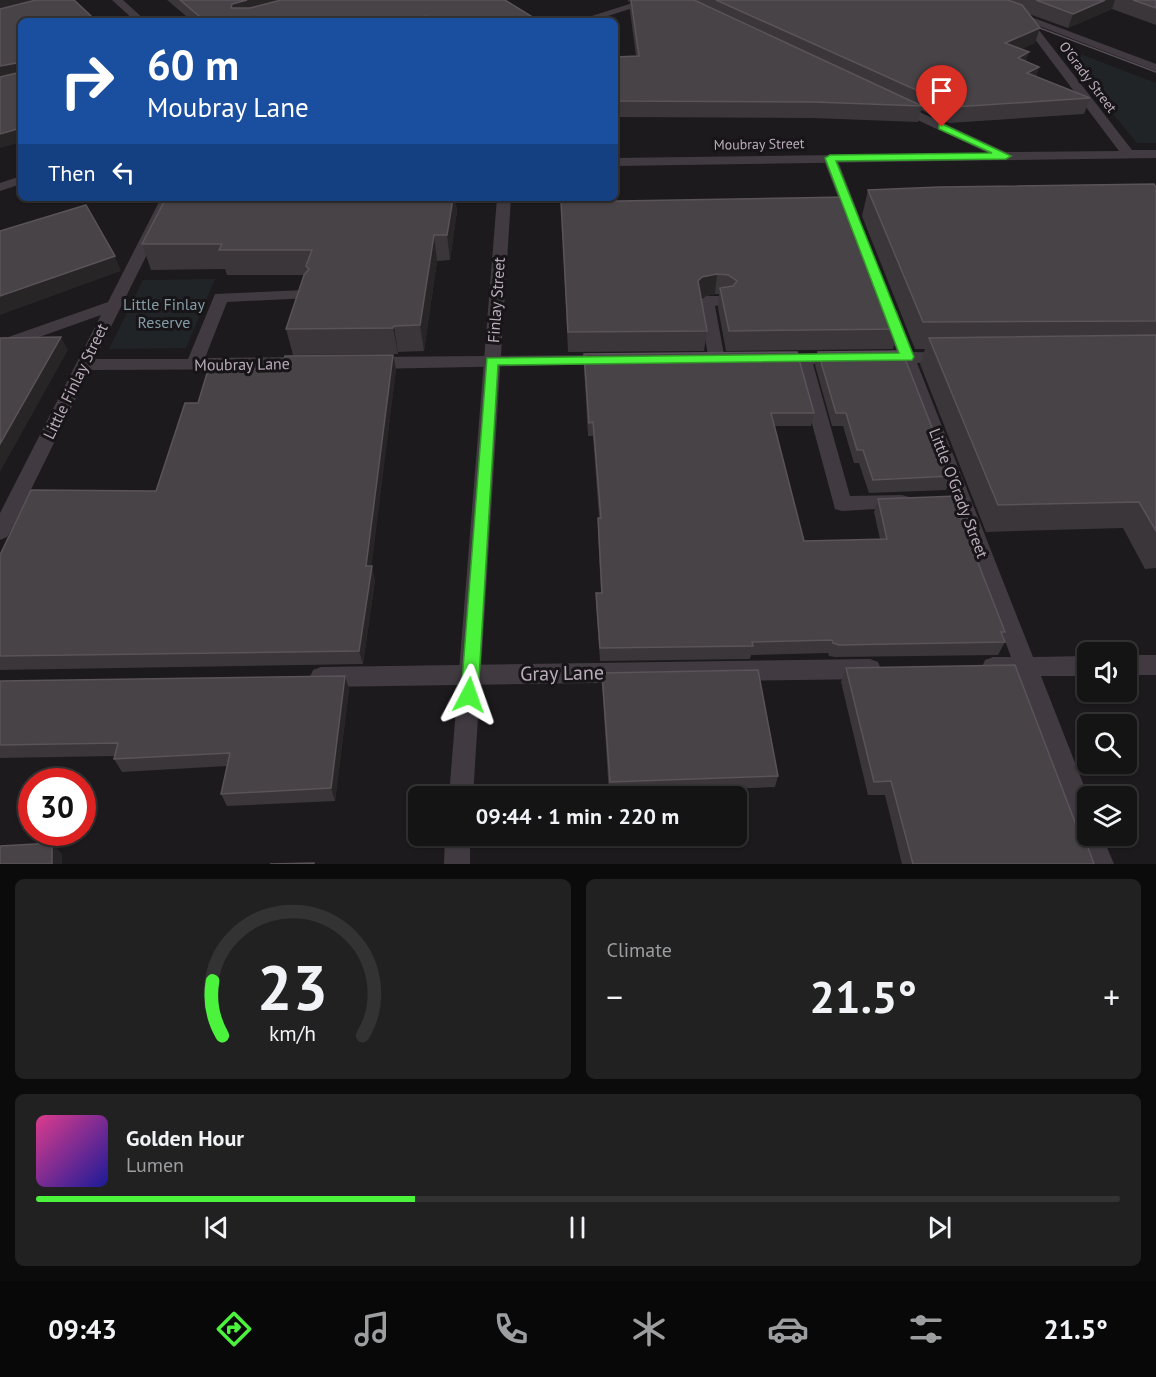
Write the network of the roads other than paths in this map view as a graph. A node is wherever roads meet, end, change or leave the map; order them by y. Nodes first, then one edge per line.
1 (117, 0) edge
2 (653, 0) edge
3 (977, 0) edge
4 (138, 18) edge
5 (591, 18) edge
6 (1024, 18) junction
7 (1156, 68) edge
8 (888, 101) edge
9 (1128, 154) junction
10 (1006, 156) junction
11 (830, 158) junction
12 (1153, 158) edge
13 (618, 162) edge
14 (18, 181) edge
15 (0, 187) edge
16 (18, 190) edge
17 (0, 194) edge
18 (166, 201) edge
19 (504, 201) edge
20 (861, 239) edge
21 (882, 293) edge
22 (305, 295) edge
23 (724, 301) edge
24 (111, 306) junction
25 (0, 346) edge
26 (907, 357) junction
27 (966, 357) edge
28 (739, 359) edge
29 (760, 359) edge
30 (803, 359) junction
31 (622, 360) edge
32 (492, 361) junction
33 (325, 363) edge
34 (361, 363) edge
35 (83, 365) junction
36 (194, 365) junction
37 (961, 500) junction
38 (0, 532) edge
39 (1137, 665) edge
40 (1156, 665) edge
41 (1025, 666) junction
42 (1077, 666) edge
43 (967, 667) edge
44 (887, 668) edge
45 (471, 675) junction
46 (294, 678) edge
47 (462, 786) edge
48 (1077, 801) edge
49 (458, 846) edge
50 (1094, 846) edge
51 (457, 864) edge
52 (1101, 864) edge

1 - 4 street
2 - 5 street
3 - 6 street
6 - 7 street
6 - 9 street, O'Grady Street
8 - 10 street
9 - 10 street, Moubray Street
9 - 12 street, Moubray Street
10 - 11 street, Moubray Street
11 - 13 street, Moubray Street
11 - 20 street
14 - 15 street
16 - 17 street
18 - 24 street, Little Finlay Street
19 - 32 street, Finlay Street
21 - 26 street, Little O'Grady Street
22 - 36 street
23 - 28 street
24 - 25 street
24 - 35 street, Little Finlay Street
26 - 27 street
26 - 30 street
26 - 37 street, Little O'Grady Street
29 - 30 street
30 - 37 street
31 - 32 street
32 - 34 street
32 - 45 street, Finlay Street
33 - 36 street, Moubray Lane
35 - 36 street, Moubray Lane
35 - 38 street, Little Finlay Street
37 - 41 street, Little O'Grady Street
39 - 40 street
41 - 42 street
41 - 43 street
41 - 48 street, Little O'Grady Street
44 - 45 street, Gray Lane
45 - 46 street, Gray Lane
45 - 47 street, Finlay Street
49 - 51 street
50 - 52 street

